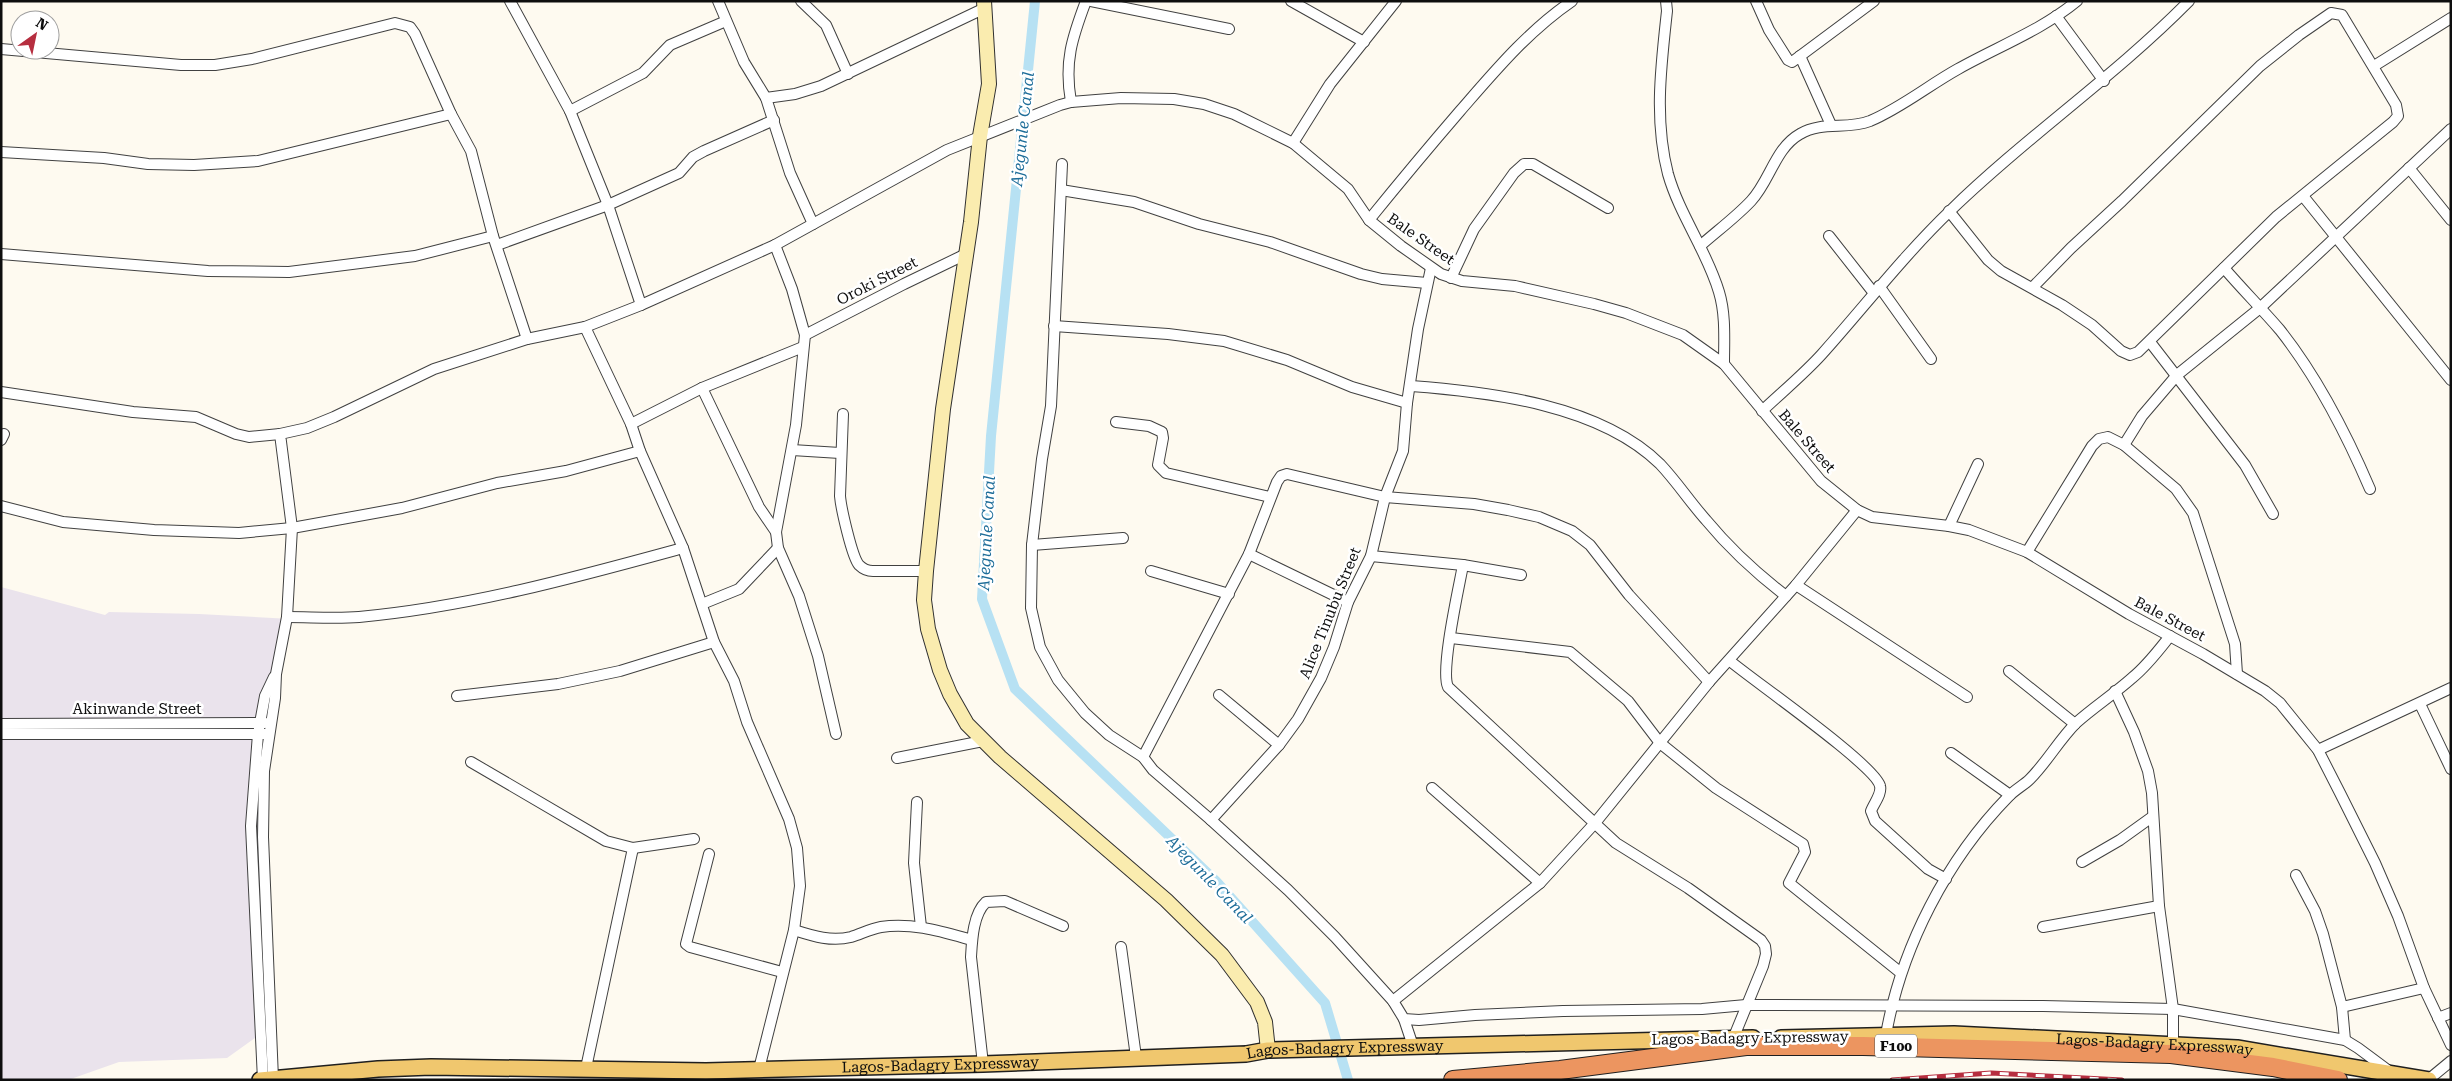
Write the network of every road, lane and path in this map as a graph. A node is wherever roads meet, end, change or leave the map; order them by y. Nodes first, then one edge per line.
1 (510, 1) edge
2 (718, 1) edge
3 (801, 1) edge
4 (1086, 1) edge
5 (1091, 1) edge
6 (1292, 1) edge
7 (1396, 1) edge
8 (1572, 1) edge
9 (1666, 1) edge
10 (1756, 1) edge
11 (1874, 1) edge
12 (2077, 1) edge
13 (2189, 1) edge
14 (985, 5) edge
15 (2056, 16) junction
16 (2451, 18) edge
17 (726, 21) junction
18 (1229, 29) dead end
19 (1364, 42) junction
20 (1, 49) edge
21 (1800, 56) junction
22 (2374, 66) junction
23 (848, 74) junction
24 (2104, 81) junction
25 (766, 98) junction
26 (1071, 102) junction
27 (570, 111) junction
28 (451, 114) junction
29 (774, 120) junction
30 (1831, 126) junction
31 (2451, 129) edge
32 (987, 134) junction
33 (1293, 143) junction
34 (1, 152) edge
35 (1062, 164) dead end
36 (2409, 168) junction
37 (1062, 190) junction
38 (2303, 196) junction
39 (608, 205) junction
40 (1608, 208) dead end
41 (1949, 212) junction
42 (1369, 220) junction
43 (2451, 220) edge
44 (814, 224) junction
45 (1829, 236) dead end
46 (2335, 238) junction
47 (495, 241) junction
48 (775, 245) junction
49 (1700, 246) junction
50 (1, 254) edge
51 (964, 256) junction
52 (1431, 268) junction
53 (2224, 268) junction
54 (1451, 278) junction
55 (1427, 283) junction
56 (2032, 288) junction
57 (1876, 289) junction
58 (641, 305) junction
59 (2260, 308) junction
60 (1054, 326) junction
61 (585, 327) junction
62 (805, 335) junction
63 (527, 340) junction
64 (2150, 342) junction
65 (803, 347) junction
66 (1931, 359) dead end
67 (1724, 364) junction
68 (2177, 375) junction
69 (2451, 380) edge
70 (1411, 386) junction
71 (702, 388) junction
72 (1, 392) edge
73 (1406, 403) junction
74 (1762, 411) junction
75 (843, 414) dead end
76 (1116, 422) dead end
77 (631, 424) junction
78 (280, 434) junction
79 (2124, 445) junction
80 (792, 450) junction
81 (640, 451) junction
82 (840, 453) junction
83 (1978, 464) dead end
84 (2370, 489) dead end
85 (1270, 496) junction
86 (1385, 497) junction
87 (1, 506) edge
88 (1857, 510) junction
89 (2273, 514) dead end
90 (1949, 526) junction
91 (292, 528) junction
92 (776, 532) junction
93 (1123, 538) dead end
94 (1032, 545) junction
95 (683, 548) junction
96 (778, 548) junction
97 (2026, 552) junction
98 (1249, 554) junction
99 (1371, 556) junction
100 (1463, 565) junction
101 (926, 571) junction
102 (1151, 571) dead end
103 (1521, 575) dead end
104 (1796, 585) junction
105 (1229, 594) junction
106 (1786, 596) junction
107 (1348, 602) junction
108 (702, 604) junction
109 (287, 617) junction
110 (2170, 636) junction
111 (1451, 638) junction
112 (714, 642) junction
113 (1730, 661) junction
114 (2009, 671) dead end
115 (276, 674) junction
116 (2237, 674) junction
117 (1709, 682) junction
118 (2451, 688) edge
119 (2115, 691) junction
120 (1219, 695) dead end
121 (457, 696) dead end
122 (1967, 697) dead end
123 (2420, 704) junction
124 (272, 721) junction
125 (1, 724) edge
126 (2075, 724) junction
127 (259, 729) junction
128 (1, 734) edge
129 (836, 734) dead end
130 (270, 735) junction
131 (983, 741) junction
132 (1660, 743) junction
133 (1278, 745) junction
134 (2318, 750) junction
135 (1951, 753) dead end
136 (1143, 757) junction
137 (897, 758) dead end
138 (471, 762) dead end
139 (2451, 769) edge
140 (1432, 788) dead end
141 (2010, 795) junction
142 (917, 802) dead end
143 (2152, 817) junction
144 (1212, 820) junction
145 (1595, 823) junction
146 (694, 839) dead end
147 (633, 848) junction
148 (709, 854) dead end
149 (2082, 862) dead end
150 (2296, 875) dead end
151 (1946, 879) junction
152 (1540, 883) junction
153 (2158, 906) junction
154 (1063, 926) dead end
155 (922, 927) junction
156 (2043, 927) dead end
157 (794, 930) junction
158 (972, 940) junction
159 (1121, 947) dead end
160 (782, 972) junction
161 (1902, 973) junction
162 (2424, 988) junction
163 (1392, 1001) junction
164 (1891, 1005) junction
165 (1746, 1006) junction
166 (2342, 1007) junction
167 (2173, 1009) junction
168 (2451, 1013) edge
169 (2438, 1018) junction
170 (1404, 1019) junction
171 (1886, 1035) junction
172 (1733, 1039) junction
173 (2345, 1040) junction
174 (2173, 1044) junction
175 (2451, 1045) edge
176 (1413, 1046) junction
177 (1268, 1050) junction
178 (1136, 1057) junction
179 (2451, 1061) edge
180 (983, 1064) junction
181 (586, 1068) junction
182 (759, 1070) junction
183 (2391, 1074) junction
184 (265, 1079) edge
185 (1453, 1080) edge
186 (2338, 1080) edge
187 (2429, 1080) edge

1 - 27 street
2 - 17 street
3 - 23 street
4 - 26 street
5 - 18 street
6 - 19 street
7 - 19 street
8 - 42 street
9 - 49 street
10 - 21 street
11 - 21 street
12 - 15 street
13 - 24 street
14 - 23 street
14 - 32 street
15 - 24 street
15 - 30 street
16 - 22 street
17 - 25 street
17 - 27 street
19 - 33 street
20 - 28 street
21 - 30 street
22 - 38 street
22 - 56 street
23 - 25 street
24 - 41 street
25 - 29 street
26 - 32 street, Bale Street
26 - 33 street, Bale Street
27 - 39 street
28 - 34 street
28 - 47 street
29 - 39 street
29 - 44 street
30 - 49 street
31 - 36 street
32 - 44 street, Bale Street
32 - 51 street
33 - 42 street, Bale Street
35 - 37 street
36 - 43 street
36 - 46 street
37 - 55 street
37 - 60 street
38 - 46 street
38 - 53 street
39 - 47 street
39 - 58 street
40 - 54 street
41 - 56 street
41 - 57 street
42 - 52 street, Bale Street
44 - 48 street, Bale Street
45 - 57 street
46 - 59 street
46 - 69 street
47 - 50 street
47 - 63 street
48 - 58 street, Bale Street
48 - 62 street
49 - 67 street
51 - 62 street, Oroki Street
51 - 101 street
52 - 54 street, Bale Street
52 - 55 street, Alice Tinubu Street
53 - 59 street
53 - 64 street
54 - 67 street, Bale Street
55 - 70 street, Alice Tinubu Street
56 - 64 street
57 - 66 street
57 - 74 street
58 - 61 street, Bale Street
59 - 68 street
59 - 84 street
60 - 73 street
60 - 94 street
61 - 63 street, Bale Street
61 - 77 street
62 - 65 street
63 - 78 street, Bale Street
64 - 68 street
65 - 71 street
65 - 80 street
67 - 74 street, Bale Street
68 - 79 street
68 - 89 street
70 - 73 street, Alice Tinubu Street
70 - 106 street
71 - 77 street
71 - 92 street
72 - 78 street, Bale Street
73 - 86 street, Alice Tinubu Street
74 - 88 street, Bale Street
75 - 82 street
76 - 85 street
77 - 81 street
78 - 91 street
79 - 97 street
79 - 116 street
80 - 82 street
80 - 92 street
81 - 91 street
81 - 95 street
82 - 101 street
83 - 90 street
85 - 86 street
85 - 98 street
86 - 99 street, Alice Tinubu Street
86 - 117 street
87 - 91 street
88 - 90 street, Bale Street
88 - 104 street
90 - 97 street, Bale Street
91 - 109 street
92 - 96 street
93 - 94 street
94 - 136 street
95 - 108 street
95 - 109 street
96 - 108 street
96 - 129 street
97 - 110 street, Bale Street
98 - 105 street
98 - 107 street
99 - 100 street
99 - 107 street, Alice Tinubu Street
100 - 103 street
100 - 111 street
101 - 131 street
102 - 105 street
104 - 106 street
104 - 122 street
105 - 136 street
106 - 113 street
107 - 133 street, Alice Tinubu Street
108 - 112 street
109 - 115 street
110 - 116 street, Bale Street
110 - 119 street
111 - 132 street
111 - 145 street
112 - 121 street
112 - 157 street
113 - 117 street
113 - 151 street
114 - 126 street
115 - 124 street
115 - 127 street
116 - 134 street, Bale Street
117 - 132 street
118 - 123 street
119 - 126 street
119 - 143 street
120 - 133 street
123 - 134 street
123 - 139 street
124 - 127 street, Akinwande Street
124 - 130 street
125 - 127 street, Akinwande Street
126 - 141 street
127 - 128 street, Akinwande Street
127 - 130 street, Akinwande Street
127 - 184 street
130 - 184 street
131 - 137 street
131 - 177 street
132 - 145 street
132 - 161 street
133 - 144 street, Alice Tinubu Street
134 - 162 street, Bale Street
135 - 141 street
136 - 144 street
138 - 147 street
140 - 152 street
141 - 151 street
142 - 155 street
143 - 149 street
143 - 153 street
144 - 163 street
145 - 152 street
145 - 165 street
146 - 147 street
147 - 181 street
148 - 160 street
150 - 166 street
151 - 161 street
152 - 163 street
153 - 156 street
153 - 167 street
154 - 158 street
155 - 157 street
155 - 158 street
157 - 160 street
158 - 180 street
159 - 178 street
160 - 182 street
161 - 164 street
162 - 166 street
162 - 169 street, Bale Street
163 - 170 street
164 - 165 street
164 - 167 street
164 - 171 street
165 - 170 street
165 - 172 street
166 - 173 street
167 - 173 street
167 - 174 street
168 - 169 street
169 - 175 street, Bale Street
170 - 176 street
171 - 172 main road, Lagos-Badagry Expressway
171 - 174 main road, Lagos-Badagry Expressway
172 - 176 main road, Lagos-Badagry Expressway
173 - 183 street
174 - 183 main road, Lagos-Badagry Expressway
176 - 177 main road, Lagos-Badagry Expressway
177 - 178 main road, Lagos-Badagry Expressway
178 - 180 main road, Lagos-Badagry Expressway
179 - 187 street
180 - 182 main road, Lagos-Badagry Expressway
181 - 182 main road, Lagos-Badagry Expressway
181 - 184 main road, Lagos-Badagry Expressway
183 - 187 main road, Lagos-Badagry Expressway
185 - 186 highway, Lagos-Badagry Expressway / F100

